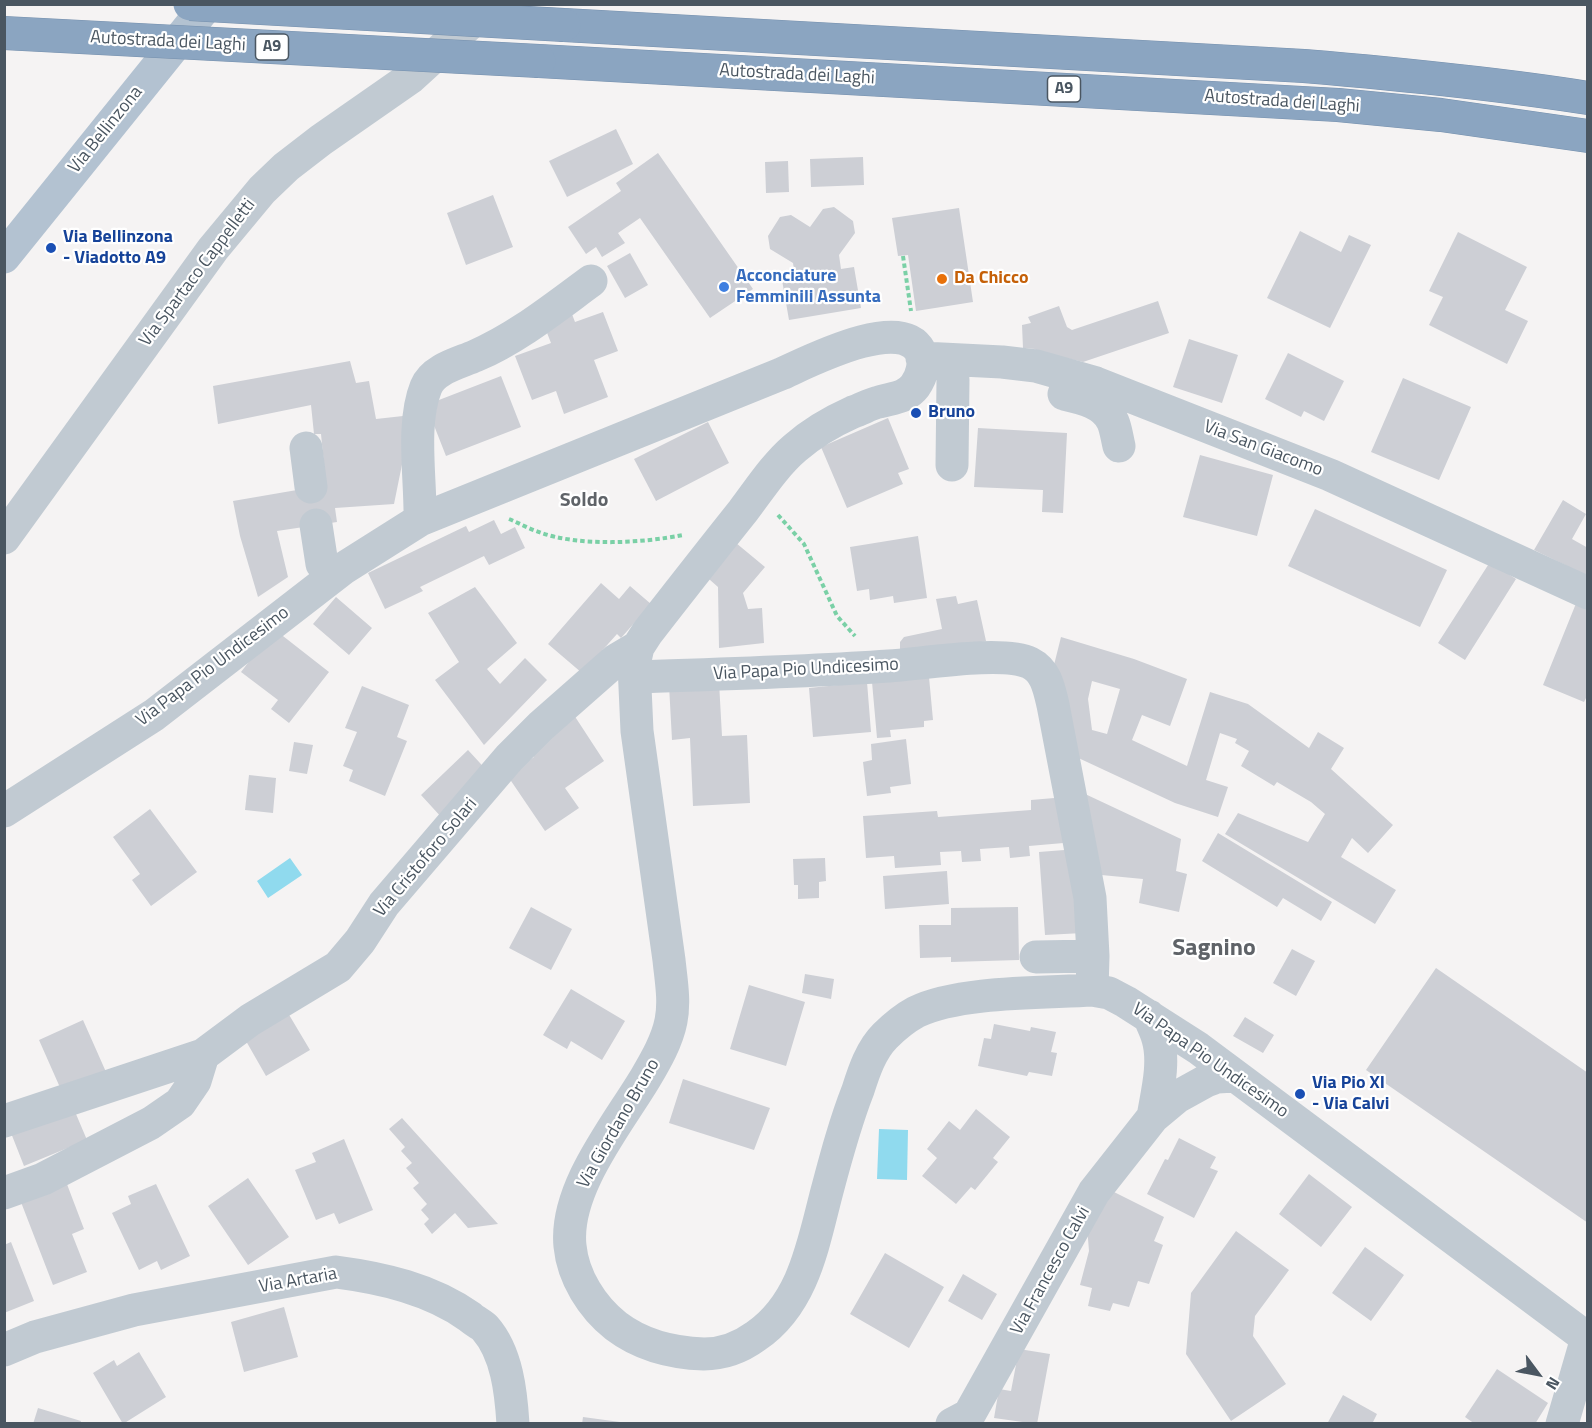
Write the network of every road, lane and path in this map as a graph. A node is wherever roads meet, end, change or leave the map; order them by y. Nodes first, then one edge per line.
1 (190, 4) edge
2 (208, 4) edge
3 (490, 4) edge
4 (4, 33) edge
5 (1587, 98) edge
6 (1587, 136) edge
7 (903, 256) dead end
8 (4, 257) edge
9 (591, 281) dead end
10 (913, 321) dead end
11 (921, 367) junction
12 (953, 380) junction
13 (1119, 446) dead end
14 (306, 448) dead end
15 (952, 465) dead end
16 (311, 487) dead end
17 (753, 498) junction
18 (501, 516) dead end
19 (420, 520) junction
20 (316, 525) dead end
21 (731, 525) junction
22 (4, 538) edge
23 (321, 564) dead end
24 (1587, 593) edge
25 (636, 662) junction
26 (889, 666) junction
27 (4, 812) edge
28 (1093, 956) junction
29 (1036, 957) dead end
30 (1092, 990) junction
31 (1149, 1016) junction
32 (203, 1055) junction
33 (1235, 1076) junction
34 (1153, 1117) junction
35 (4, 1121) edge
36 (4, 1193) edge
37 (4, 1350) edge
38 (962, 1421) edge
39 (513, 1424) edge
40 (1562, 1424) edge

1 - 5 highway, Autostrada dei Laghi / A9, bridge
2 - 8 main road, Via Bellinzona
3 - 22 street, Via Spartaco Cappelletti
4 - 6 highway, Autostrada dei Laghi / A9, bridge
7 - 10 path
9 - 19 street
11 - 12 street
11 - 17 street
11 - 19 street, Via Papa Pio Undicesimo
11 - 24 street, Via San Giacomo
12 - 13 street
12 - 15 street
14 - 16 street
17 - 21 street
17 - 26 path
18 - 21 path
19 - 27 street, Via Papa Pio Undicesimo
20 - 23 street
21 - 25 street
25 - 26 street, Via Papa Pio Undicesimo
25 - 30 street, Via Giordano Bruno
25 - 32 street, Via Cristoforo Solari
26 - 28 street, Via Papa Pio Undicesimo
28 - 29 street
28 - 30 street, Via Papa Pio Undicesimo
30 - 31 street, Via Papa Pio Undicesimo
31 - 33 street, Via Papa Pio Undicesimo
31 - 34 street, Via Francesco Calvi
32 - 35 street, Via Cristoforo Solari
32 - 36 street
33 - 34 street, Via Francesco Calvi
33 - 40 street, Via Papa Pio Undicesimo
34 - 38 street, Via Francesco Calvi
37 - 39 street, Via Artaria

